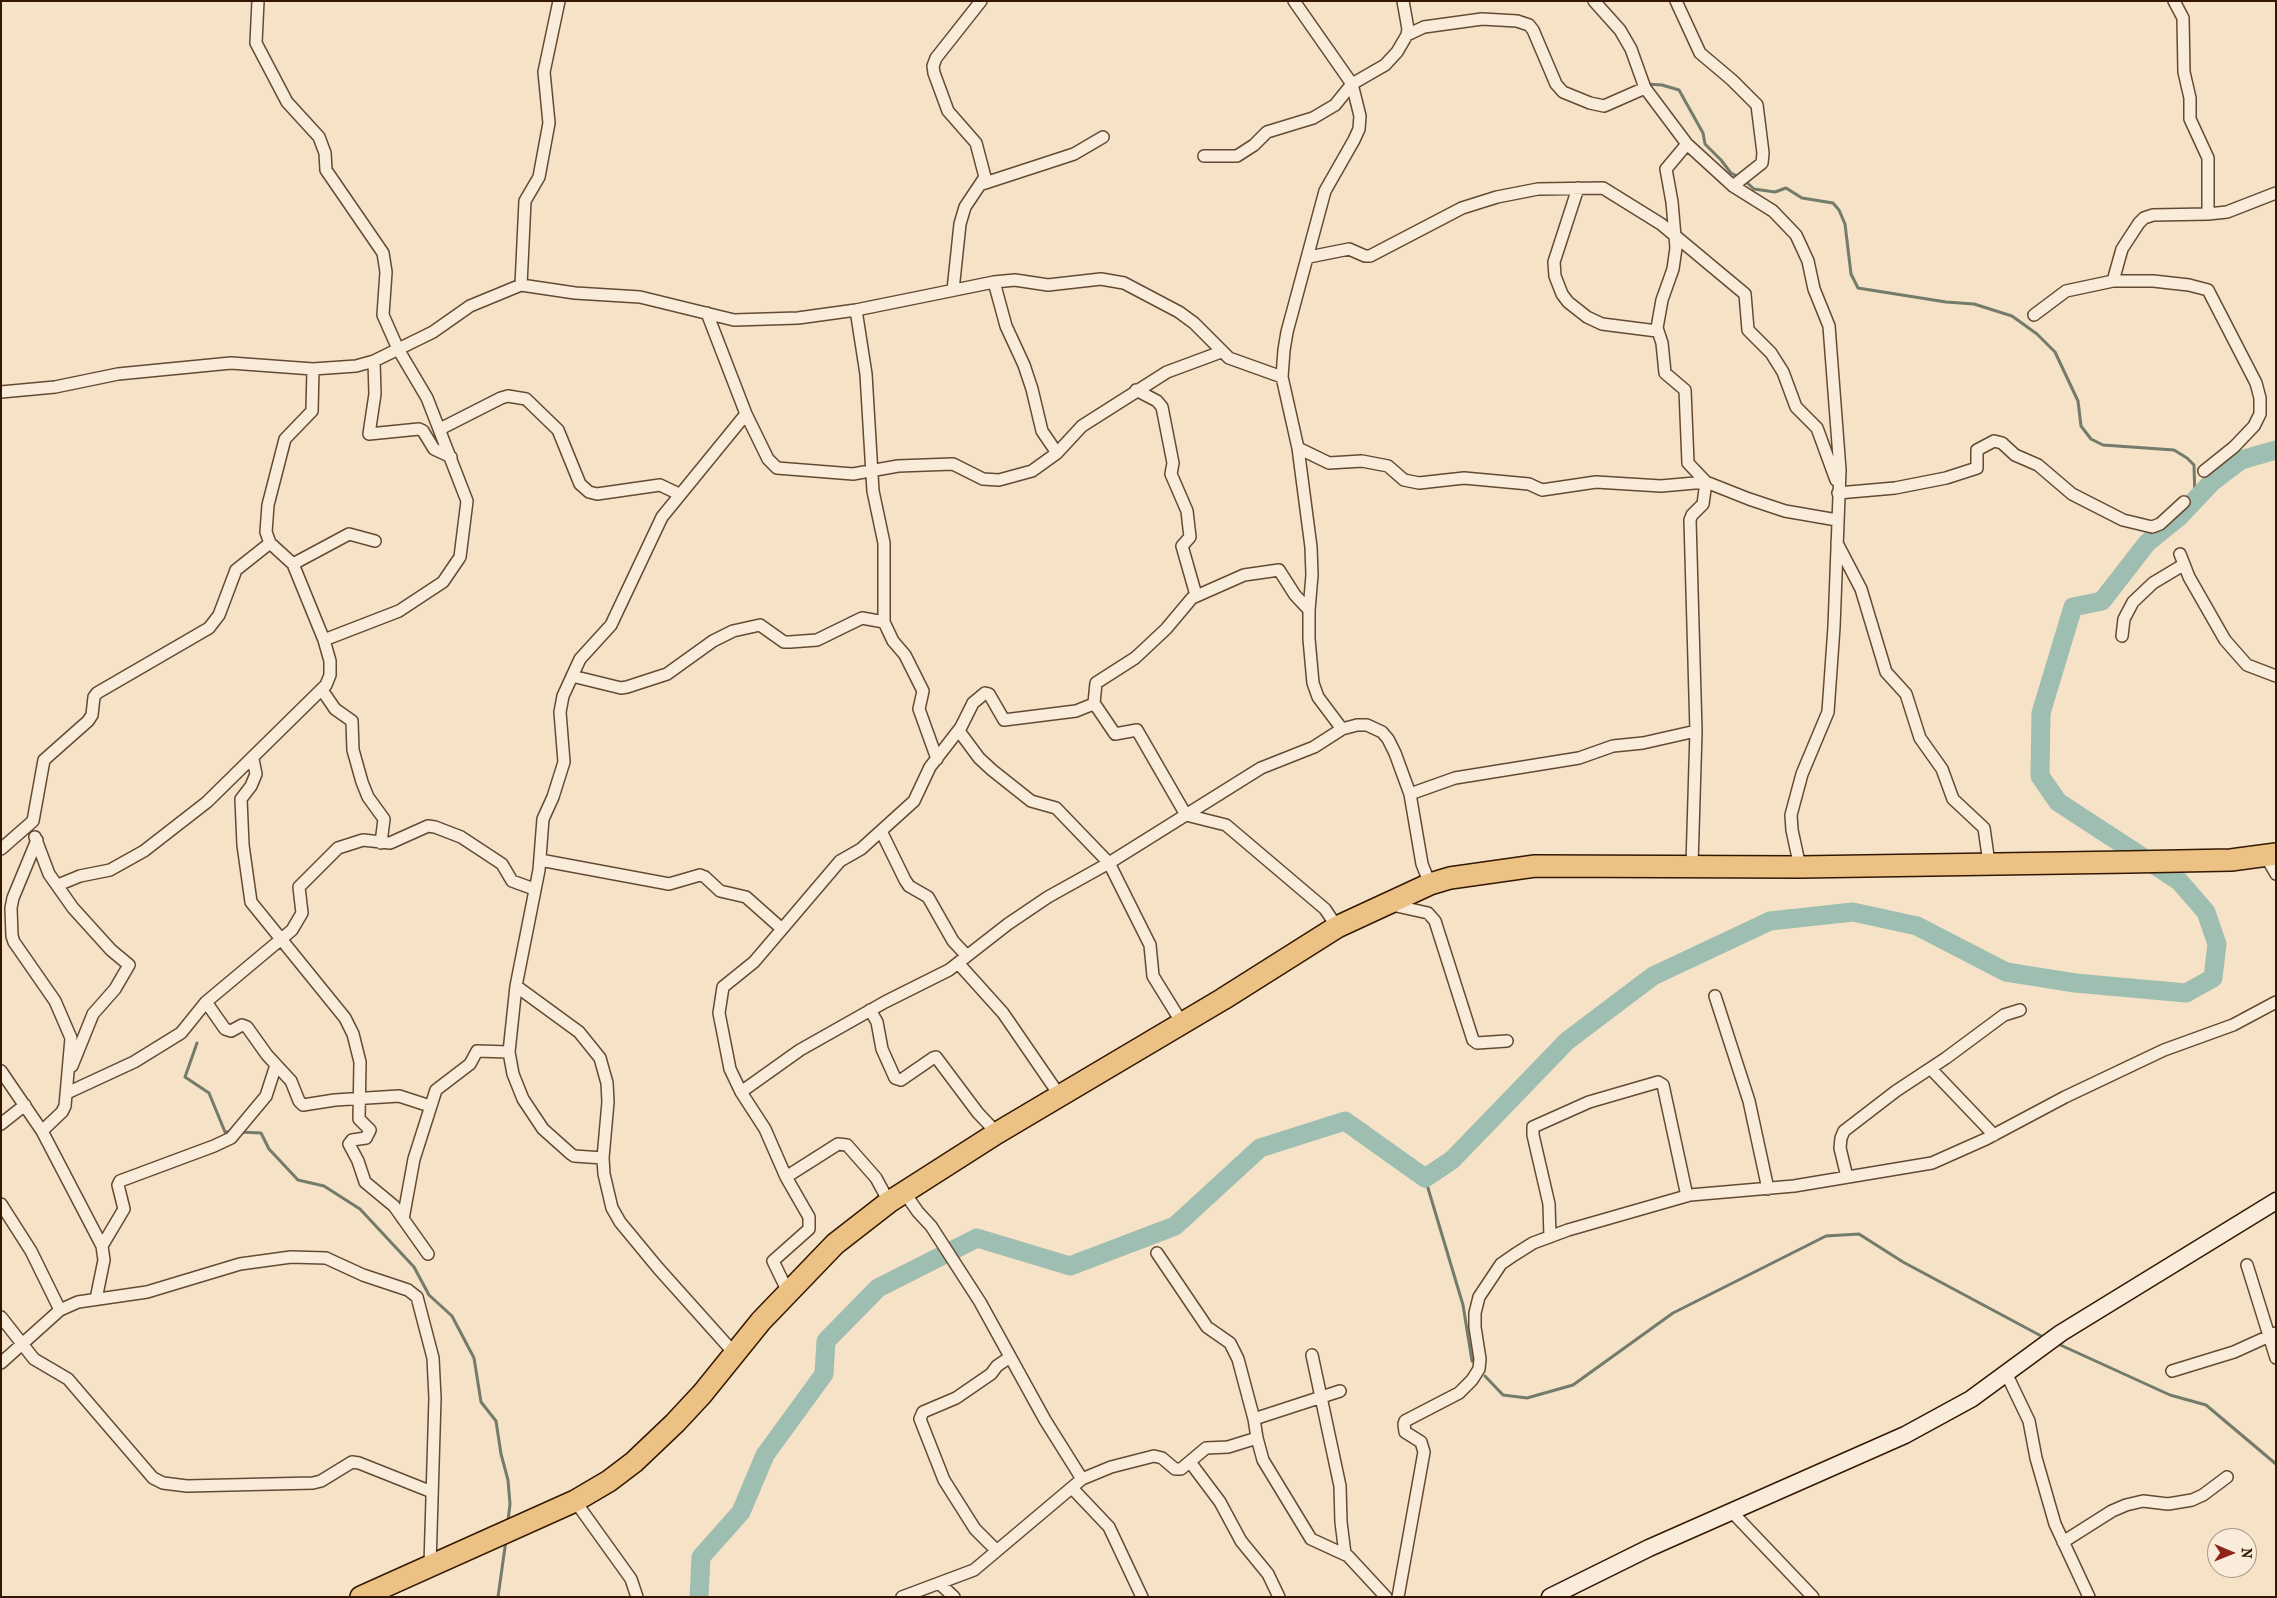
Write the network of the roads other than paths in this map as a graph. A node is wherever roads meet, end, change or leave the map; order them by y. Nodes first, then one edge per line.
1 (258, 1) edge
2 (559, 1) edge
3 (981, 1) edge
4 (1294, 1) edge
5 (1403, 1) edge
6 (1594, 1) edge
7 (1676, 1) edge
8 (2174, 1) edge
9 (1407, 35) junction
10 (1352, 84) junction
11 (1645, 88) junction
12 (1103, 137) dead end
13 (1687, 144) junction
14 (1204, 156) dead end
15 (982, 184) junction
16 (1733, 186) junction
17 (1578, 188) junction
18 (2276, 193) edge
19 (2208, 214) junction
20 (1676, 237) junction
21 (1308, 257) junction
22 (2113, 281) junction
23 (994, 282) junction
24 (521, 286) junction
25 (953, 290) junction
26 (856, 310) junction
27 (707, 313) junction
28 (2034, 315) dead end
29 (1657, 331) junction
30 (398, 349) junction
31 (1221, 352) junction
32 (374, 361) junction
33 (314, 369) junction
34 (1282, 377) junction
35 (1136, 390) junction
36 (1, 392) edge
37 (746, 414) junction
38 (440, 429) junction
39 (1298, 448) junction
40 (1057, 453) junction
41 (451, 457) junction
42 (873, 470) junction
43 (2204, 471) dead end
44 (1706, 482) junction
45 (1839, 490) junction
46 (679, 494) junction
47 (2184, 502) dead end
48 (1837, 520) junction
49 (375, 541) dead end
50 (1836, 541) junction
51 (270, 543) junction
52 (292, 564) junction
53 (1196, 595) junction
54 (1309, 610) junction
55 (884, 622) junction
56 (2122, 636) dead end
57 (324, 640) junction
58 (572, 676) junction
59 (2276, 676) edge
60 (322, 690) junction
61 (1094, 703) junction
62 (1342, 729) junction
63 (959, 731) junction
64 (1696, 731) junction
65 (253, 759) junction
66 (937, 759) junction
67 (1410, 794) junction
68 (1186, 815) junction
69 (30, 826) junction
70 (881, 831) junction
71 (37, 840) junction
72 (381, 843) junction
73 (1, 849) edge
74 (2271, 855) edge
75 (540, 860) junction
76 (1109, 863) junction
77 (1989, 863) junction
78 (1692, 865) junction
79 (1800, 867) junction
80 (2276, 874) edge
81 (1430, 884) junction
82 (58, 885) junction
83 (534, 888) junction
84 (1386, 904) junction
85 (1338, 927) junction
86 (782, 929) junction
87 (281, 939) junction
88 (963, 960) junction
89 (516, 986) junction
90 (1715, 996) dead end
91 (206, 1002) junction
92 (2276, 1002) edge
93 (870, 1010) junction
94 (2020, 1010) dead end
95 (1182, 1023) junction
96 (1507, 1041) dead end
97 (509, 1052) junction
98 (276, 1065) junction
99 (1930, 1069) junction
100 (1, 1071) edge
101 (68, 1077) junction
102 (741, 1092) junction
103 (67, 1093) junction
104 (1060, 1096) junction
105 (360, 1098) junction
106 (25, 1105) junction
107 (430, 1106) junction
108 (1, 1124) edge
109 (42, 1132) junction
110 (997, 1133) junction
111 (1994, 1135) junction
112 (603, 1158) junction
113 (786, 1177) junction
114 (1847, 1177) junction
115 (1768, 1188) junction
116 (896, 1196) junction
117 (1687, 1196) junction
118 (2276, 1201) edge
119 (1, 1204) edge
120 (403, 1219) junction
121 (1550, 1237) junction
122 (102, 1246) junction
123 (1157, 1253) dead end
124 (428, 1254) dead end
125 (2247, 1265) dead end
126 (788, 1292) junction
127 (96, 1299) junction
128 (60, 1310) junction
129 (1, 1317) edge
130 (2272, 1335) edge
131 (22, 1344) junction
132 (735, 1354) junction
133 (1312, 1355) dead end
134 (1010, 1357) junction
135 (2276, 1358) edge
136 (1, 1363) edge
137 (2172, 1371) dead end
138 (2006, 1374) junction
139 (1340, 1391) dead end
140 (1321, 1397) junction
141 (1254, 1419) junction
142 (1257, 1438) junction
143 (1190, 1462) junction
144 (2227, 1477) dead end
145 (1082, 1479) junction
146 (1072, 1488) junction
147 (432, 1492) junction
148 (575, 1501) junction
149 (1731, 1511) junction
150 (2063, 1542) junction
151 (996, 1550) junction
152 (1345, 1554) junction
153 (430, 1565) junction
154 (940, 1584) junction
155 (361, 1597) edge
156 (637, 1597) edge
157 (902, 1597) edge
158 (954, 1597) edge
159 (1142, 1597) edge
160 (1279, 1597) edge
161 (1386, 1597) edge
162 (1398, 1597) edge
163 (1550, 1597) edge
164 (1813, 1597) edge
165 (2089, 1597) edge

1 - 30 street
2 - 24 street
3 - 15 street
4 - 10 street
5 - 9 street
6 - 11 street
7 - 16 street
8 - 19 street
9 - 10 street
9 - 11 street
10 - 14 street
10 - 21 street
11 - 13 street
12 - 15 street
13 - 16 street
13 - 20 street
15 - 25 street
16 - 45 street
17 - 20 street
17 - 21 street
17 - 29 street
18 - 19 street
19 - 22 street
20 - 29 street
20 - 45 street
21 - 34 street
22 - 28 street
22 - 43 street
23 - 25 street
23 - 31 street
23 - 40 street
24 - 27 street
24 - 30 street
25 - 26 street
26 - 27 street
26 - 42 street
27 - 37 street
29 - 44 street
30 - 32 street
30 - 38 street
31 - 34 street
31 - 35 street
32 - 33 street
32 - 41 street
33 - 36 street
33 - 51 street
34 - 39 street
35 - 40 street
35 - 53 street
37 - 42 street
37 - 46 street
38 - 41 street
38 - 46 street
39 - 44 street
39 - 54 street
40 - 42 street
41 - 57 street
42 - 55 street
44 - 48 street
44 - 64 street
45 - 47 street
45 - 48 street
46 - 58 street
48 - 50 street
49 - 52 street
50 - 77 street
50 - 79 street
51 - 52 street
51 - 69 street
52 - 57 street
53 - 54 street
53 - 61 street
54 - 62 street
55 - 58 street
55 - 66 street
56 - 59 street
57 - 60 street
58 - 75 street
60 - 65 street
60 - 72 street
61 - 63 street
61 - 68 street
62 - 67 street
62 - 68 street
63 - 66 street
63 - 76 street
64 - 67 street
64 - 78 street
65 - 82 street
65 - 87 street
66 - 70 street
67 - 81 street
68 - 76 street
68 - 85 street
69 - 71 street
69 - 73 street
70 - 86 street
70 - 88 street
71 - 82 street
71 - 101 street
72 - 83 street
72 - 87 street
74 - 77 highway
74 - 80 street
75 - 83 street
75 - 86 street
76 - 88 street
76 - 95 street
77 - 79 highway
78 - 79 highway
78 - 81 highway
81 - 84 highway
82 - 101 street
83 - 89 street
84 - 85 highway
84 - 96 street
85 - 95 highway
86 - 102 street
87 - 91 street
87 - 105 street
88 - 93 street
88 - 104 street
89 - 97 street
89 - 112 street
90 - 115 street
91 - 98 street
91 - 103 street
92 - 111 street
93 - 102 street
93 - 110 street
94 - 99 street
95 - 104 highway
97 - 107 street
97 - 112 street
98 - 105 street
98 - 122 street
99 - 111 street
99 - 114 street
100 - 106 street
101 - 103 street
102 - 113 street
103 - 109 street
104 - 110 highway
105 - 107 street
105 - 120 street
106 - 108 street
106 - 109 street
107 - 120 street
109 - 122 street
110 - 116 highway
111 - 114 street
112 - 132 street
113 - 116 street
113 - 126 street
114 - 115 street
115 - 117 street
116 - 126 highway
116 - 134 street
117 - 121 street
117 - 121 street
118 - 138 main road
119 - 128 street
120 - 124 street
121 - 162 street
122 - 127 street
123 - 141 street
125 - 130 street
126 - 132 highway
127 - 128 street
127 - 147 street
128 - 131 street
129 - 131 street
130 - 135 street
130 - 137 street
131 - 136 street
131 - 147 street
132 - 148 highway
133 - 140 street
134 - 145 street
134 - 151 street
138 - 149 main road
138 - 150 street
139 - 140 street
140 - 141 street
140 - 152 street
141 - 142 street
142 - 143 street
142 - 152 street
143 - 145 street
143 - 160 street
144 - 150 street
145 - 146 street
146 - 151 street
146 - 159 street
147 - 153 street
148 - 153 highway
148 - 156 street
149 - 163 main road
149 - 164 street
150 - 165 street
151 - 154 street
152 - 161 street
153 - 155 highway
154 - 157 street
154 - 158 street

